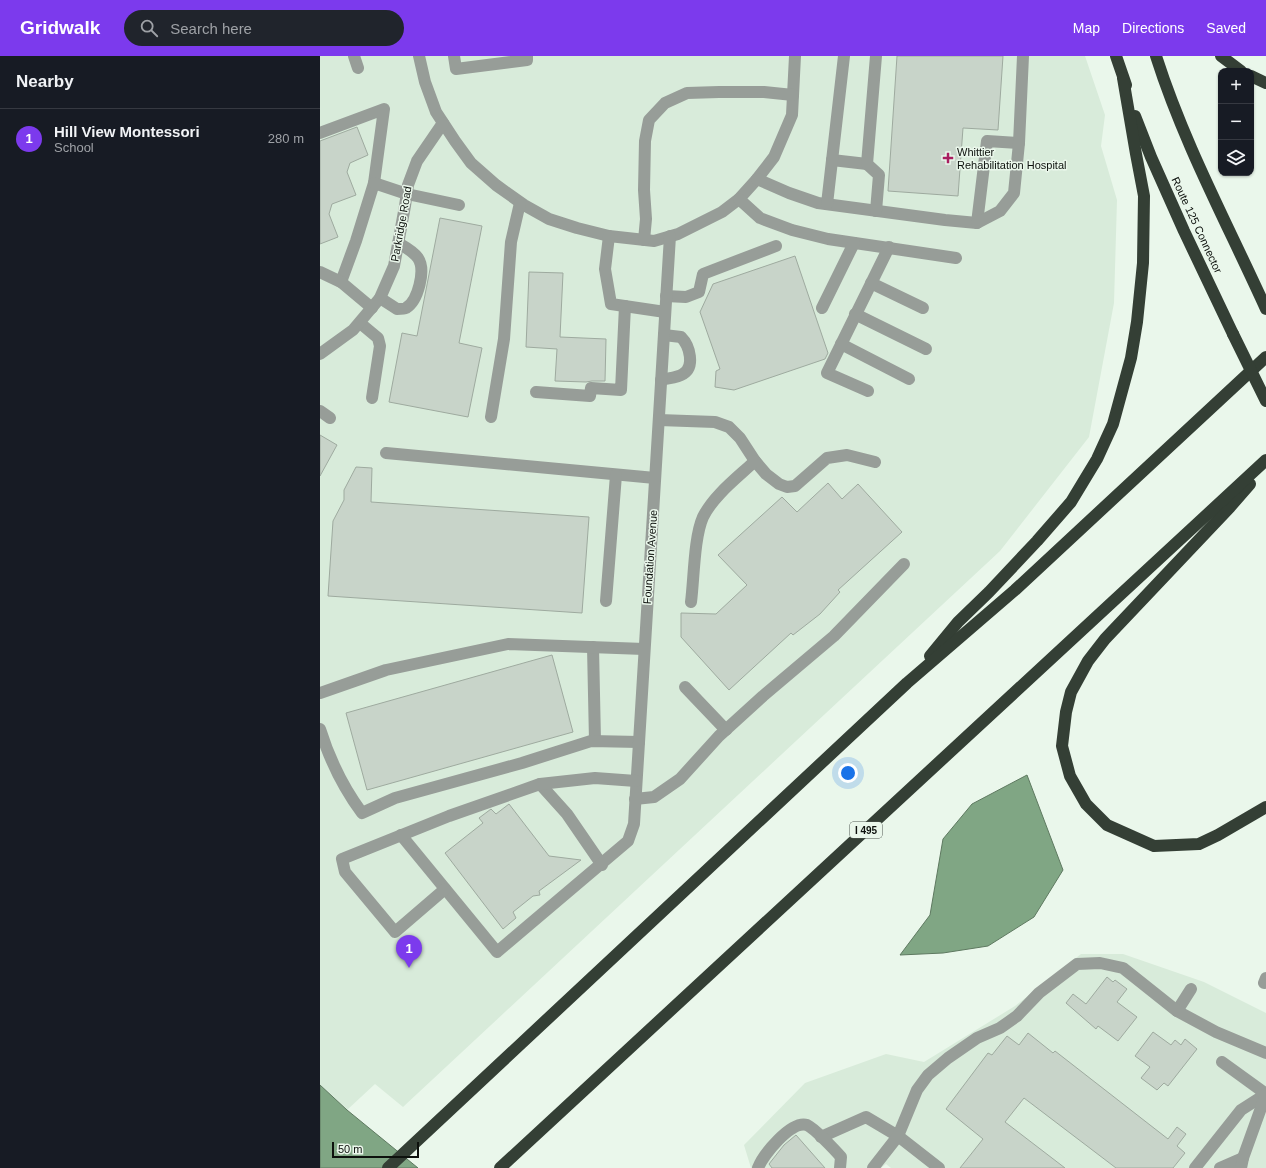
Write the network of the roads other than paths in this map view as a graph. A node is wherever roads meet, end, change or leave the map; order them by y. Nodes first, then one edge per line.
1 (354, 56) edge
2 (419, 56) edge
3 (454, 56) edge
4 (527, 56) edge
5 (795, 56) edge
6 (844, 56) edge
7 (876, 56) edge
8 (1023, 56) edge
9 (1116, 56) edge
10 (1156, 56) edge
11 (1221, 56) edge
12 (358, 68) dead end
13 (1237, 68) edge
14 (1123, 78) junction
15 (1254, 78) edge
16 (1266, 84) edge
17 (793, 95) junction
18 (443, 123) junction
19 (320, 134) edge
20 (1019, 143) junction
21 (832, 160) junction
22 (868, 164) junction
23 (757, 179) junction
24 (374, 183) junction
25 (407, 194) junction
26 (739, 199) junction
27 (520, 203) junction
28 (826, 204) junction
29 (459, 205) dead end
30 (876, 211) junction
31 (977, 223) junction
32 (608, 236) junction
33 (670, 236) junction
34 (644, 240) junction
35 (398, 243) junction
36 (854, 243) junction
37 (776, 246) dead end
38 (890, 247) junction
39 (956, 258) dead end
40 (320, 272) edge
41 (340, 282) junction
42 (871, 283) junction
43 (666, 296) junction
44 (380, 298) junction
45 (625, 306) junction
46 (1265, 306) edge
47 (372, 308) junction
48 (822, 308) dead end
49 (923, 308) dead end
50 (665, 312) junction
51 (856, 314) junction
52 (360, 323) junction
53 (664, 334) junction
54 (841, 344) junction
55 (926, 348) dead end
56 (321, 352) edge
57 (1266, 357) edge
58 (909, 379) dead end
59 (661, 380) junction
60 (868, 391) dead end
61 (536, 392) dead end
62 (372, 398) dead end
63 (1266, 401) edge
64 (491, 417) dead end
65 (658, 420) junction
66 (386, 453) dead end
67 (755, 461) junction
68 (1265, 461) edge
69 (875, 462) dead end
70 (616, 474) junction
71 (655, 478) junction
72 (904, 564) dead end
73 (606, 601) dead end
74 (691, 602) dead end
75 (593, 647) junction
76 (644, 649) junction
77 (907, 683) junction
78 (684, 687) dead end
79 (320, 693) edge
80 (320, 729) edge
81 (726, 730) junction
82 (595, 741) junction
83 (639, 742) junction
84 (636, 780) junction
85 (540, 784) junction
86 (635, 799) junction
87 (1266, 807) edge
88 (401, 835) junction
89 (602, 865) junction
90 (445, 889) junction
91 (1191, 989) dead end
92 (1177, 1011) junction
93 (1266, 1053) edge
94 (1222, 1062) dead end
95 (1266, 1094) edge
96 (1263, 1113) edge
97 (898, 1136) junction
98 (821, 1138) junction
99 (1242, 1163) edge
100 (388, 1168) edge
101 (500, 1168) edge
102 (758, 1168) edge
103 (840, 1168) edge
104 (872, 1168) edge
105 (939, 1168) edge
106 (1195, 1168) edge
107 (1220, 1168) edge

1 - 12 street
2 - 18 street
3 - 4 street
5 - 17 street
6 - 21 street
7 - 22 street
8 - 20 street
9 - 14 highway, Route 125 Connector
10 - 46 highway
11 - 13 highway
14 - 63 highway, Route 125 Connector, bridge
14 - 77 highway
15 - 16 highway
17 - 23 street
17 - 34 street
18 - 25 street, Parkridge Road
18 - 27 street
19 - 24 street
20 - 31 street
20 - 31 street
21 - 22 street
21 - 28 street
22 - 30 street
23 - 26 street
23 - 28 street
24 - 25 street
24 - 41 street
25 - 29 street
25 - 35 street, Parkridge Road
26 - 33 street
26 - 36 street
27 - 32 street
27 - 64 street
28 - 30 street
30 - 31 street
32 - 34 street
32 - 45 street
33 - 34 street
33 - 43 street, Foundation Avenue
35 - 44 street, Parkridge Road
35 - 44 street
36 - 38 street
36 - 48 street
37 - 43 street
38 - 39 street
38 - 42 street
40 - 41 street
41 - 47 street
42 - 49 street
42 - 51 street
43 - 50 street, Foundation Avenue
44 - 47 street, Parkridge Road
45 - 50 street
45 - 61 street
47 - 52 street, Parkridge Road
50 - 53 street, Foundation Avenue
51 - 54 street
51 - 55 street
52 - 56 street, Parkridge Road
52 - 62 street
53 - 59 street, Foundation Avenue
53 - 59 street
54 - 58 street
54 - 60 street
57 - 77 highway
59 - 65 street, Foundation Avenue
65 - 67 street
65 - 71 street, Foundation Avenue
66 - 70 street
67 - 69 street
67 - 74 street
68 - 87 highway
68 - 101 highway, I 495
70 - 71 street
70 - 73 street
71 - 76 street, Foundation Avenue
72 - 81 street
75 - 76 street
75 - 79 street
75 - 82 street
76 - 83 street, Foundation Avenue
77 - 100 highway
78 - 81 street
80 - 82 street
81 - 86 street
82 - 83 street
83 - 84 street, Foundation Avenue
84 - 85 street
84 - 86 street, Foundation Avenue
85 - 88 street
85 - 89 street
86 - 89 street, Foundation Avenue
88 - 90 street
88 - 90 street
89 - 90 street, Foundation Avenue
91 - 92 street
92 - 93 street
92 - 97 street
94 - 95 street
95 - 96 street
95 - 106 street
96 - 99 street
97 - 98 street
97 - 104 street
97 - 105 street
98 - 102 street
98 - 103 street
99 - 107 street

